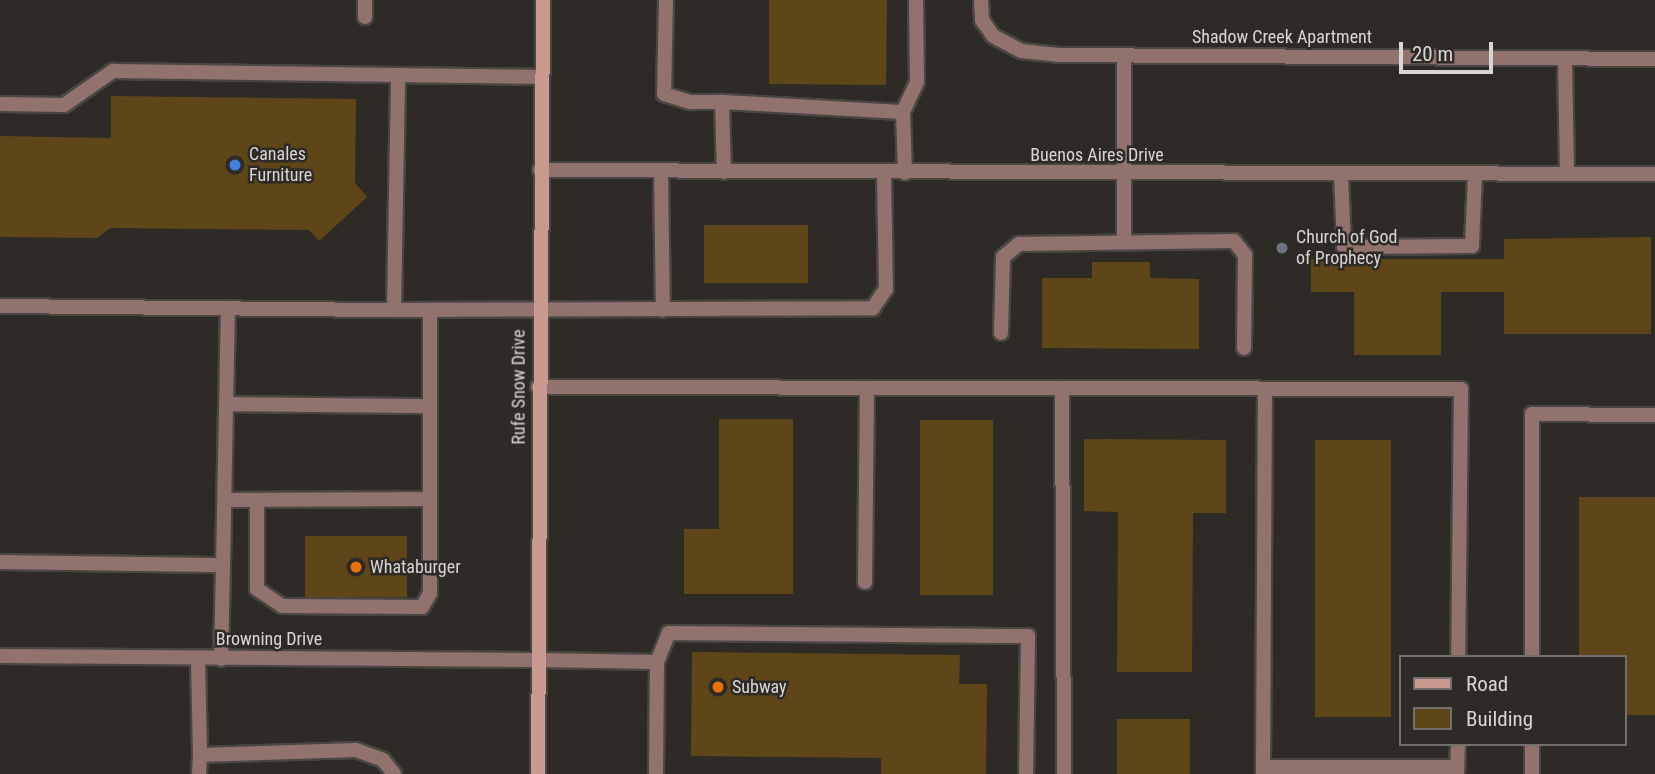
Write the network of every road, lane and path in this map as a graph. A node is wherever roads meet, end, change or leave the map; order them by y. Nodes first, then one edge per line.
1 (365, 0) edge
2 (543, 0) edge
3 (666, 0) edge
4 (916, 0) edge
5 (981, 0) edge
6 (365, 17) dead end
7 (1124, 56) junction
8 (1566, 58) junction
9 (1655, 59) edge
10 (398, 75) junction
11 (542, 76) junction
12 (722, 102) junction
13 (0, 104) edge
14 (903, 111) junction
15 (540, 170) junction
16 (661, 172) junction
17 (724, 172) junction
18 (884, 173) junction
19 (905, 173) junction
20 (1475, 173) junction
21 (1567, 173) junction
22 (1125, 174) junction
23 (1341, 174) junction
24 (1655, 174) edge
25 (1125, 241) junction
26 (0, 306) edge
27 (228, 309) junction
28 (394, 310) junction
29 (430, 310) junction
30 (538, 310) junction
31 (663, 310) junction
32 (1000, 333) dead end
33 (1244, 348) dead end
34 (538, 387) junction
35 (867, 388) junction
36 (1062, 388) junction
37 (1265, 389) junction
38 (227, 404) junction
39 (430, 406) junction
40 (1655, 415) edge
41 (430, 499) junction
42 (225, 500) junction
43 (257, 500) junction
44 (0, 562) edge
45 (223, 565) junction
46 (865, 582) dead end
47 (1458, 655) edge
48 (1532, 655) edge
49 (0, 656) edge
50 (198, 659) junction
51 (221, 659) junction
52 (538, 660) junction
53 (657, 662) junction
54 (1458, 746) edge
55 (1532, 746) edge
56 (200, 755) junction
57 (1262, 771) edge
58 (1457, 771) edge
59 (199, 774) edge
60 (394, 774) edge
61 (538, 774) edge
62 (656, 774) edge
63 (1026, 774) edge
64 (1064, 774) edge
65 (1532, 774) edge

1 - 6 street
2 - 11 main road, Rufe Snow Drive
3 - 12 street
4 - 14 street
5 - 7 street, Shadow Creek Apartment
7 - 8 street, Shadow Creek Apartment
7 - 22 street
8 - 9 street, Shadow Creek Apartment
8 - 21 street
10 - 11 street
10 - 13 street
10 - 28 street
11 - 15 main road, Rufe Snow Drive
12 - 14 street
12 - 17 street
14 - 19 street
15 - 16 street, Buenos Aires Drive
15 - 30 main road, Rufe Snow Drive
16 - 17 street, Buenos Aires Drive
16 - 31 street
17 - 18 street, Buenos Aires Drive
18 - 19 street, Buenos Aires Drive
18 - 31 street
19 - 22 street, Buenos Aires Drive
20 - 21 street, Buenos Aires Drive
20 - 23 street, Buenos Aires Drive
20 - 23 street
21 - 24 street, Buenos Aires Drive
22 - 23 street, Buenos Aires Drive
22 - 25 street
25 - 32 street
25 - 33 street
26 - 27 street
27 - 28 street
27 - 38 street
28 - 29 street
29 - 30 street
29 - 39 street
30 - 31 street
30 - 34 main road, Rufe Snow Drive
34 - 35 street
34 - 52 main road, Rufe Snow Drive
35 - 36 street
35 - 46 street
36 - 37 street
36 - 64 street
37 - 47 street
37 - 57 street
38 - 39 street
38 - 42 street
39 - 41 street
40 - 48 street
41 - 43 street
41 - 43 street
42 - 43 street
42 - 45 street
44 - 45 street
45 - 51 street
49 - 50 street, Browning Drive
50 - 51 street, Browning Drive
50 - 56 street
51 - 52 street, Browning Drive
52 - 53 street, Browning Drive
52 - 61 main road, Rufe Snow Drive
53 - 62 street
53 - 63 street
54 - 58 street
55 - 65 street
56 - 59 street
56 - 60 street
57 - 58 street

